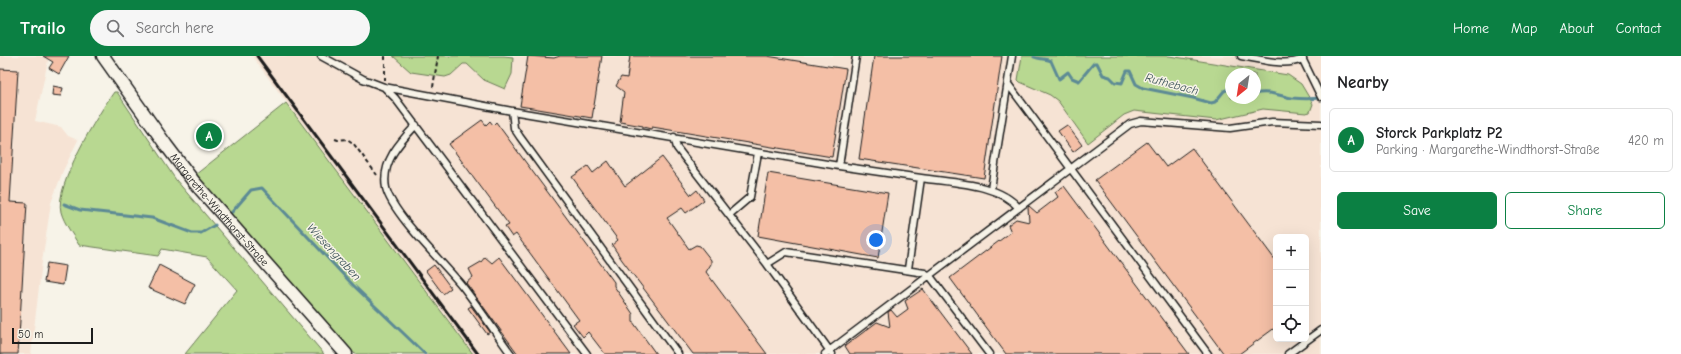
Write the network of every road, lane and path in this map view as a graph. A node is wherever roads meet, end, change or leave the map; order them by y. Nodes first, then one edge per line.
1 (103, 56) edge
2 (321, 56) edge
3 (385, 56) edge
4 (438, 56) edge
5 (856, 56) edge
6 (1012, 56) edge
7 (1241, 56) edge
8 (1302, 58) edge
9 (379, 76) dead end
10 (385, 78) junction
11 (391, 81) dead end
12 (1008, 84) junction
13 (384, 87) junction
14 (432, 96) junction
15 (1321, 98) edge
16 (512, 111) junction
17 (1321, 124) edge
18 (416, 125) junction
19 (674, 137) junction
20 (336, 139) dead end
21 (758, 153) junction
22 (839, 166) junction
23 (1071, 168) junction
24 (921, 178) junction
25 (386, 184) junction
26 (991, 189) junction
27 (1019, 208) junction
28 (730, 214) junction
29 (767, 264) junction
30 (908, 269) junction
31 (930, 276) junction
32 (1321, 330) edge
33 (829, 353) edge
34 (346, 354) edge
35 (511, 354) edge
36 (587, 354) edge
37 (678, 354) edge
38 (989, 354) edge
39 (1208, 354) edge
40 (1288, 354) edge

1 - 34 street, Margarethe-Windthorst-Straße
2 - 13 lane
3 - 10 path
4 - 14 path
5 - 22 lane
6 - 12 lane
7 - 8 lane
8 - 15 lane
9 - 10 path
10 - 11 path
10 - 13 path
12 - 23 lane
12 - 26 lane
13 - 14 lane
13 - 18 lane
14 - 16 lane
16 - 19 lane
16 - 37 lane
17 - 23 lane
18 - 25 lane
18 - 36 lane
19 - 21 lane
19 - 28 lane
20 - 25 path
21 - 22 lane
21 - 28 lane
22 - 24 lane
23 - 27 lane
23 - 39 lane
24 - 26 lane
24 - 30 lane
25 - 35 lane
26 - 27 lane
27 - 31 lane
28 - 29 lane
29 - 30 lane
29 - 33 lane
30 - 31 lane
31 - 33 lane
31 - 38 lane
32 - 40 lane

